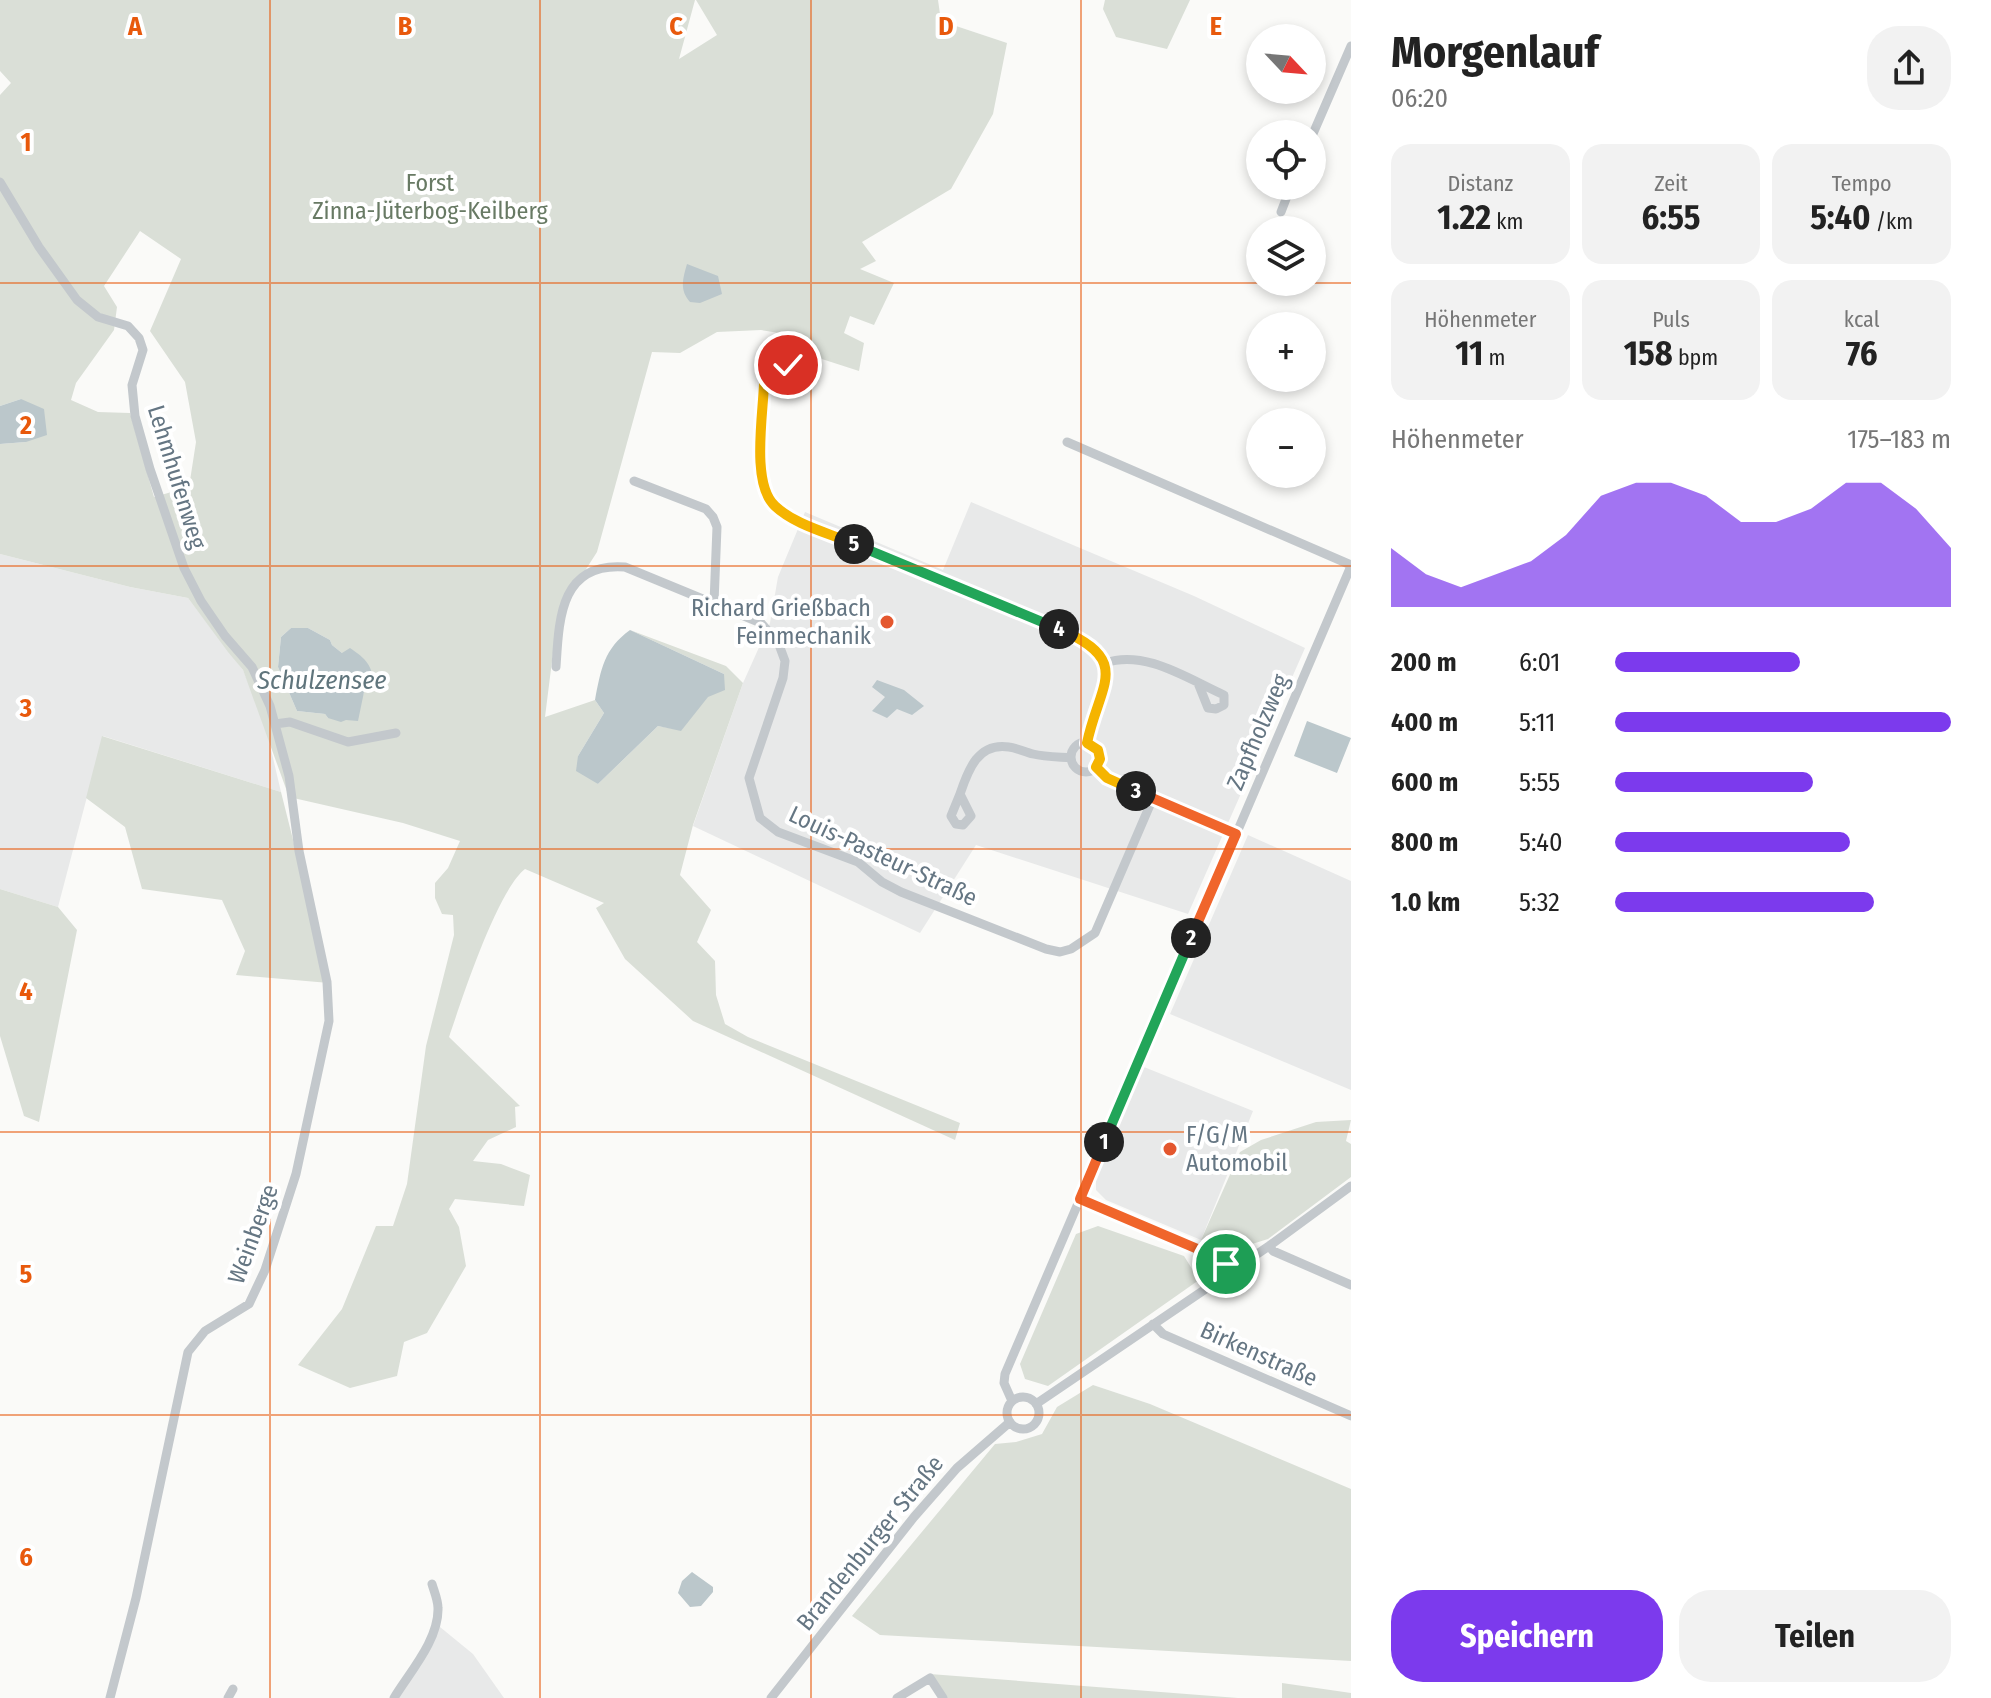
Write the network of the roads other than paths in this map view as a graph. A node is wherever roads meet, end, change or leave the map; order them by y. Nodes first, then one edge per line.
1 (1351, 46) edge
2 (1319, 120) edge
3 (0, 182) edge
4 (1286, 200) edge
5 (1281, 212) dead end
6 (764, 384) dead end
7 (1067, 442) dead end
8 (634, 481) dead end
9 (1351, 566) edge
10 (714, 603) junction
11 (1105, 663) junction
12 (556, 667) dead end
13 (1198, 683) junction
14 (275, 724) junction
15 (396, 733) dead end
16 (1087, 743) junction
17 (1071, 758) junction
18 (1096, 767) junction
19 (960, 794) dead end
20 (1153, 798) junction
21 (1236, 834) junction
22 (318, 941) joint
23 (1351, 1186) edge
24 (1080, 1199) junction
25 (1269, 1246) junction
26 (1232, 1272) junction
27 (1351, 1285) edge
28 (1153, 1324) junction
29 (1012, 1401) junction
30 (1036, 1404) junction
31 (1351, 1416) edge
32 (1010, 1422) junction
33 (432, 1584) dead end
34 (110, 1698) edge
35 (394, 1698) edge
36 (771, 1698) edge
37 (897, 1698) edge
38 (943, 1698) edge

1 - 2 street
3 - 14 street, Lehmhufenweg
4 - 5 street
6 - 11 street
7 - 9 street
8 - 10 street
9 - 21 street, Zapfholzweg
10 - 12 street, Louis-Pasteur-Straße
10 - 20 street, Louis-Pasteur-Straße
11 - 13 street
11 - 16 street
13 - 13 street
14 - 15 street
14 - 22 street, Lehmhufenweg
16 - 17 street
16 - 18 street
17 - 18 street
17 - 19 street
18 - 20 street
20 - 21 street
21 - 24 street, Zapfholzweg
22 - 34 street, Weinberge
23 - 25 street
24 - 26 street
24 - 29 street, Zapfholzweg
25 - 26 street
25 - 27 street
26 - 28 street
28 - 30 street
28 - 31 street, Birkenstraße
29 - 30 street
29 - 32 street
30 - 32 street
32 - 36 street, Brandenburger Straße
33 - 35 street
37 - 38 street

